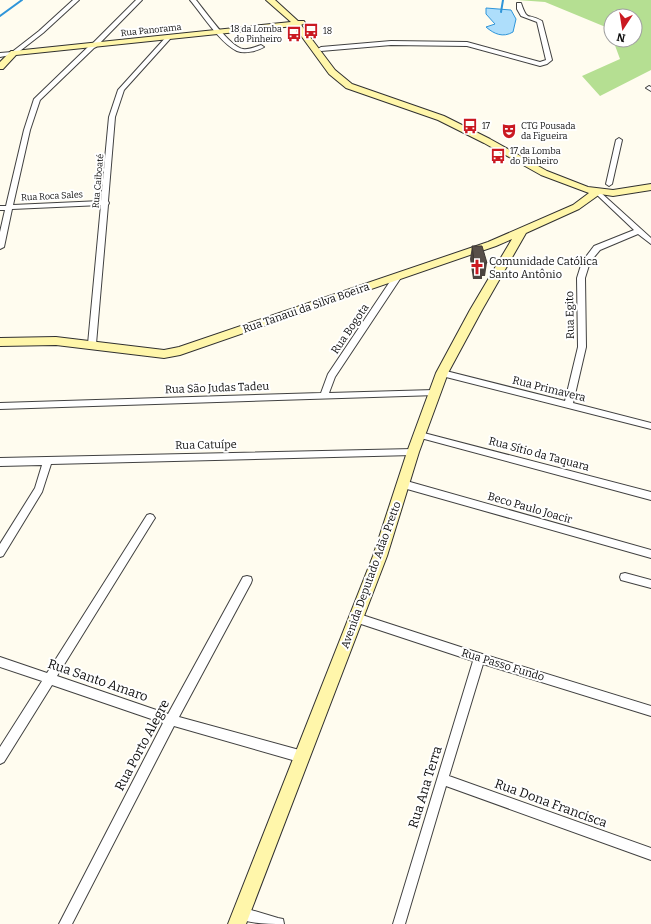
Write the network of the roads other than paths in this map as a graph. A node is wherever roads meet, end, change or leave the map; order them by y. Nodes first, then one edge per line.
1 (76, 0) edge
2 (140, 0) edge
3 (193, 0) edge
4 (270, 0) edge
5 (277, 0) edge
6 (519, 4) dead end
7 (300, 23) junction
8 (219, 32) junction
9 (168, 38) junction
10 (93, 46) junction
11 (262, 47) dead end
12 (321, 49) junction
13 (14, 54) junction
14 (0, 55) edge
15 (0, 67) edge
16 (620, 140) dead end
17 (651, 181) edge
18 (589, 186) junction
19 (651, 187) edge
20 (611, 188) junction
21 (597, 192) junction
22 (106, 203) junction
23 (9, 207) junction
24 (0, 208) edge
25 (638, 231) junction
26 (521, 233) junction
27 (651, 242) edge
28 (0, 248) edge
29 (398, 276) junction
30 (0, 342) edge
31 (92, 344) junction
32 (442, 373) junction
33 (434, 393) junction
34 (324, 396) junction
35 (568, 404) junction
36 (0, 406) edge
37 (651, 426) edge
38 (420, 435) junction
39 (413, 452) junction
40 (48, 461) junction
41 (0, 462) edge
42 (403, 484) junction
43 (651, 496) edge
44 (150, 518) dead end
45 (0, 553) edge
46 (651, 554) edge
47 (625, 577) dead end
48 (247, 580) dead end
49 (651, 584) edge
50 (356, 618) junction
51 (479, 658) junction
52 (0, 662) edge
53 (51, 678) junction
54 (651, 711) edge
55 (171, 720) junction
56 (303, 757) junction
57 (0, 758) edge
58 (442, 778) junction
59 (651, 854) edge
60 (239, 918) edge
61 (65, 924) edge
62 (278, 924) edge
63 (399, 924) edge

1 - 13 street
2 - 10 street
3 - 8 street
4 - 7 street
5 - 7 street
6 - 12 street
7 - 8 street, Rua Panorama
7 - 12 street
7 - 18 street
8 - 9 street, Rua Panorama
8 - 11 street
9 - 10 street, Rua Panorama
9 - 22 street, Rua Caiboaté
10 - 13 street, Rua Panorama
10 - 23 street
12 - 18 street
13 - 14 street, Rua Panorama
13 - 15 street
16 - 20 street
17 - 20 street
18 - 20 street
18 - 21 street
19 - 20 street
20 - 21 street
21 - 25 street
21 - 26 street, Rua Tanaui da Silva Boeira
22 - 23 street, Rua Roca Sales
22 - 31 street, Rua Caiboaté
23 - 24 street, Rua Roca Sales
23 - 28 street
25 - 27 street
25 - 35 street, Rua Egito
26 - 29 street, Rua Tanaui da Silva Boeira
26 - 32 street, Avenida Deputado Adão Pretto
29 - 31 street, Rua Tanaui da Silva Boeira
29 - 34 street, Rua Bogota
30 - 31 street, Rua Tanaui da Silva Boeira
32 - 33 street, Avenida Deputado Adão Pretto
32 - 35 street, Rua Primavera
33 - 34 street, Rua São Judas Tadeu
33 - 38 street, Avenida Deputado Adão Pretto
34 - 36 street, Rua São Judas Tadeu
35 - 37 street, Rua Primavera
38 - 39 street, Avenida Deputado Adão Pretto
38 - 43 street, Rua Sítio da Taquara
39 - 40 street, Rua Catuípe
39 - 42 street, Avenida Deputado Adão Pretto
40 - 41 street, Rua Catuípe
40 - 45 street
42 - 46 street, Beco Paulo Joacir
42 - 50 street, Avenida Deputado Adão Pretto
44 - 53 street
47 - 49 street
48 - 55 street, Rua Porto Alegre
50 - 51 street, Rua Passo Fundo
50 - 56 street, Avenida Deputado Adão Pretto
51 - 54 street, Rua Passo Fundo
51 - 58 street, Rua Ana Terra
52 - 53 street, Rua Santo Amaro
53 - 55 street, Rua Santo Amaro
53 - 57 street
55 - 56 street, Rua Santo Amaro
55 - 61 street, Rua Porto Alegre
56 - 60 street, Avenida Deputado Adão Pretto
58 - 59 street, Rua Dona Francisca
58 - 63 street, Rua Ana Terra
60 - 62 street

